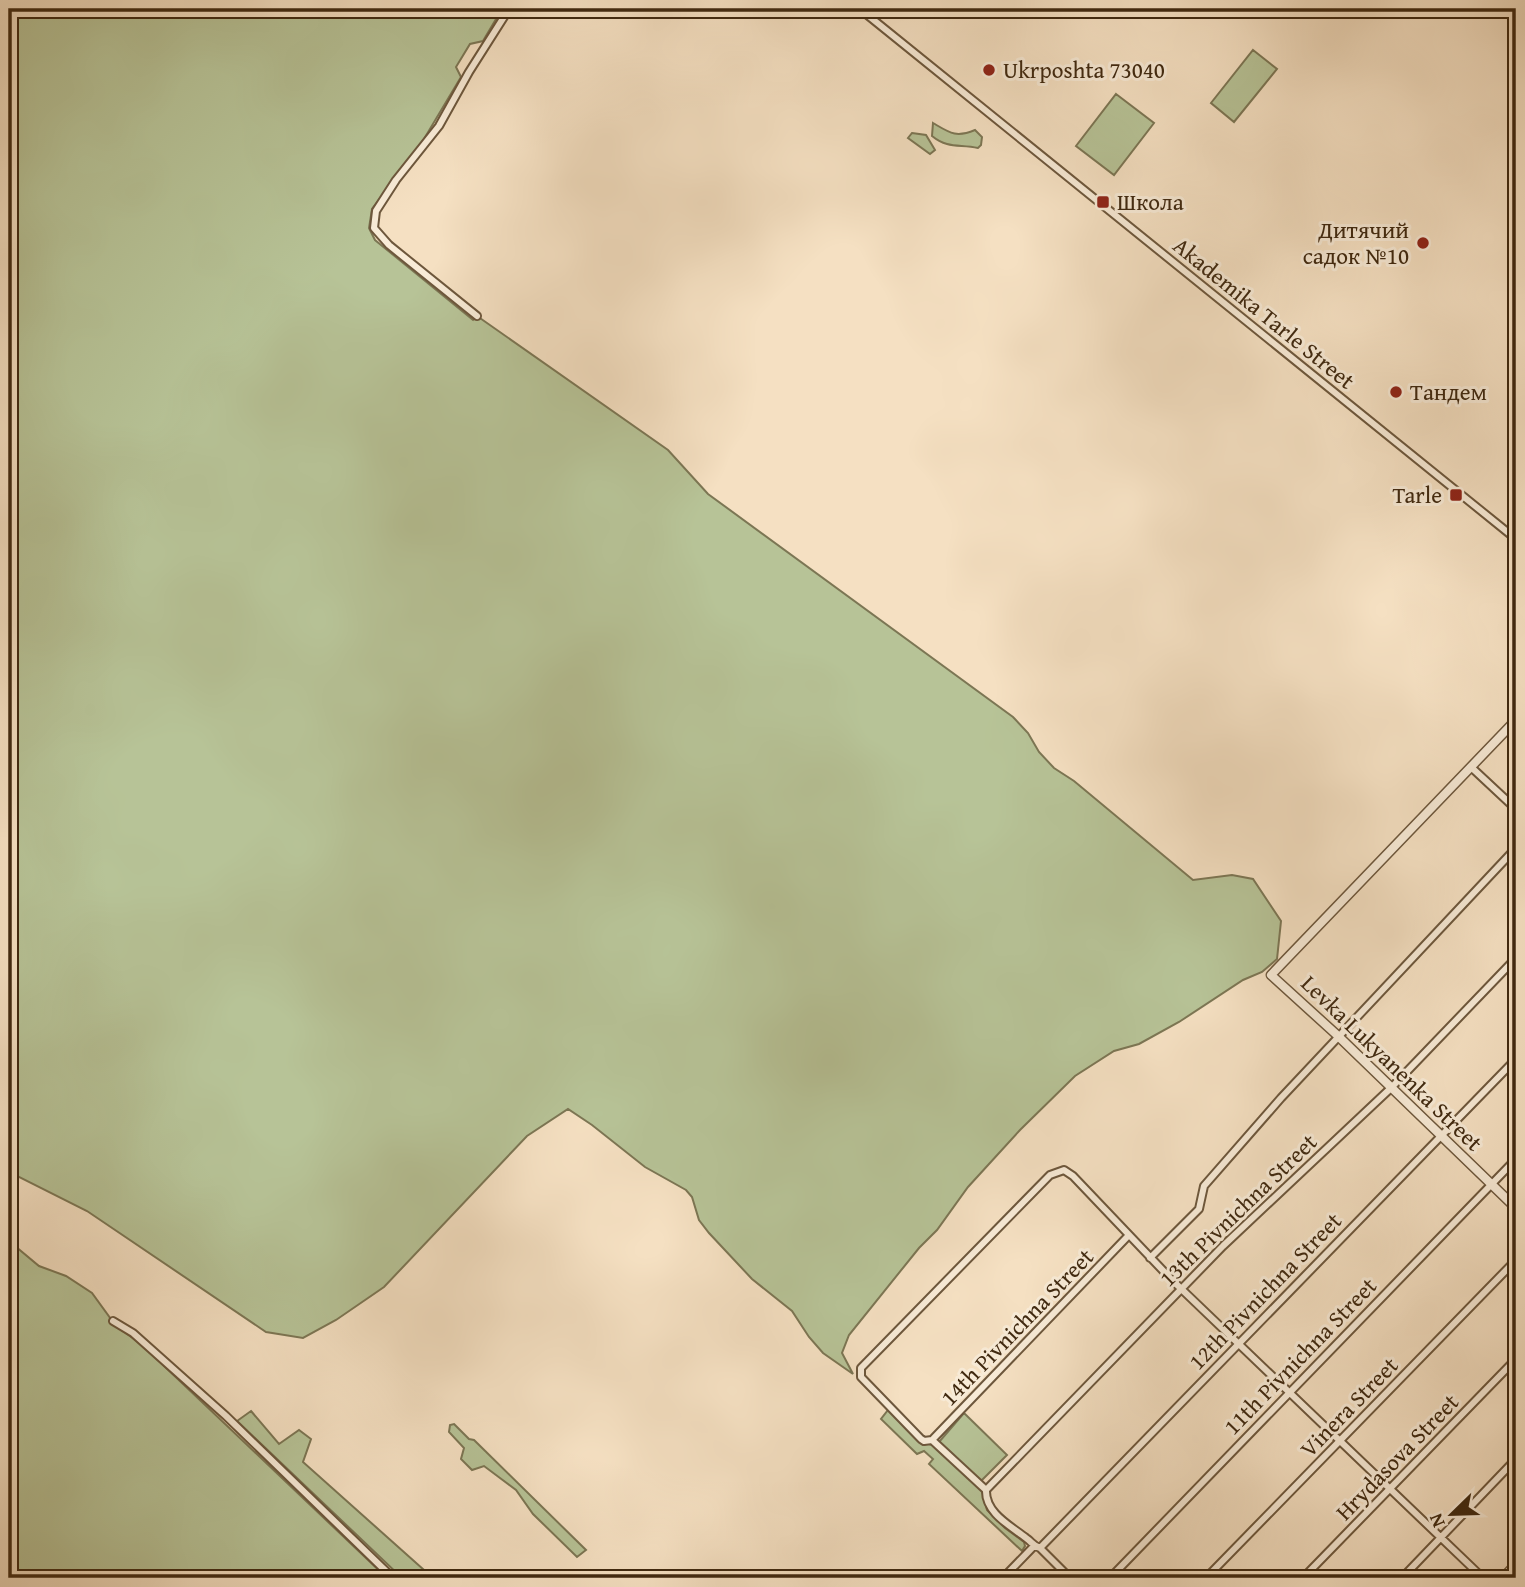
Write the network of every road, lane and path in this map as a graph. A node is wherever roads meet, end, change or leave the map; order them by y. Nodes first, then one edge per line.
1 (509, 9) edge
2 (860, 9) edge
3 (477, 316) dead end
4 (1516, 539) edge
5 (1516, 720) edge
6 (1471, 767) junction
7 (1516, 809) edge
8 (1516, 848) edge
9 (1516, 958) edge
10 (1337, 1035) junction
11 (1516, 1059) edge
12 (1392, 1087) junction
13 (1441, 1137) junction
14 (1516, 1159) edge
15 (1492, 1184) junction
16 (1516, 1208) edge
17 (1129, 1235) junction
18 (1150, 1258) junction
19 (1516, 1260) edge
20 (1182, 1288) junction
21 (113, 1321) dead end
22 (1238, 1344) junction
23 (1516, 1359) edge
24 (1289, 1392) junction
25 (931, 1441) junction
26 (1340, 1442) junction
27 (1516, 1459) edge
28 (1390, 1489) junction
29 (986, 1490) junction
30 (1441, 1538) junction
31 (1037, 1547) junction
32 (1516, 1564) edge
33 (393, 1578) edge
34 (1003, 1578) edge
35 (1070, 1578) edge
36 (1110, 1578) edge
37 (1206, 1578) edge
38 (1303, 1578) edge
39 (1402, 1578) edge
40 (1483, 1578) edge
41 (1503, 1578) edge

1 - 3 street
2 - 4 street, Akademika Tarle Street
5 - 6 street
6 - 7 street
6 - 10 street, Levka Lukyanenka Street
8 - 10 street
9 - 12 street, 13th Pivnichna Street
10 - 12 street, Levka Lukyanenka Street
10 - 18 street
11 - 13 street, 12th Pivnichna Street
12 - 13 street, Levka Lukyanenka Street
12 - 20 street, 13th Pivnichna Street
13 - 15 street, Levka Lukyanenka Street
13 - 22 street, 12th Pivnichna Street
14 - 15 street, 11th Pivnichna Street
15 - 16 street, Levka Lukyanenka Street
15 - 24 street, 11th Pivnichna Street
17 - 18 street
17 - 25 street, 14th Pivnichna Street
17 - 25 street
18 - 20 street
19 - 26 street, Vinera Street
20 - 22 street
20 - 29 street, 13th Pivnichna Street
21 - 33 street
22 - 24 street
22 - 31 street, 12th Pivnichna Street
23 - 28 street, Hrydasova Street
24 - 26 street
24 - 36 street, 11th Pivnichna Street
25 - 29 street
26 - 28 street
26 - 37 street, Vinera Street
27 - 30 street
28 - 30 street
28 - 38 street, Hrydasova Street
29 - 31 street
30 - 39 street
30 - 40 street
31 - 34 street, 12th Pivnichna Street
31 - 35 street
32 - 41 street

